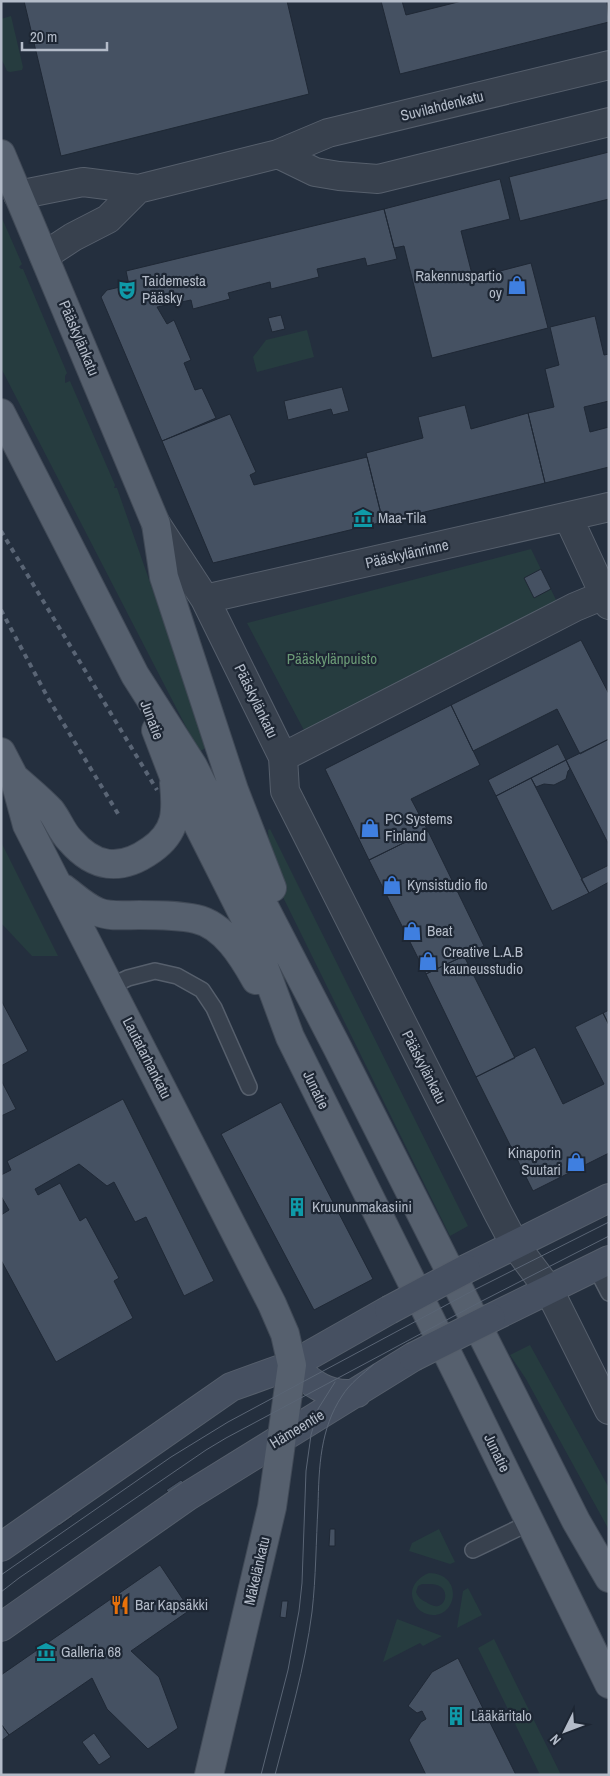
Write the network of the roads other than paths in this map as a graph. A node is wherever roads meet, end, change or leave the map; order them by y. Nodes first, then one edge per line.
1 (609, 65) edge
2 (609, 122) edge
3 (1, 154) edge
4 (278, 154) junction
5 (138, 190) junction
6 (18, 194) junction
7 (44, 256) junction
8 (1, 413) edge
9 (609, 507) edge
10 (568, 517) junction
11 (156, 524) junction
12 (205, 599) junction
13 (606, 600) edge
14 (135, 675) junction
15 (1, 752) edge
16 (283, 757) junction
17 (14, 777) junction
18 (174, 777) junction
19 (58, 884) junction
20 (110, 986) junction
21 (290, 1037) junction
22 (338, 1047) junction
23 (249, 1087) dead end
24 (609, 1198) edge
25 (515, 1245) junction
26 (602, 1263) edge
27 (549, 1290) junction
28 (609, 1293) edge
29 (292, 1365) junction
30 (357, 1393) junction
31 (609, 1410) edge
32 (282, 1438) junction
33 (530, 1522) junction
34 (1, 1547) edge
35 (472, 1550) dead end
36 (609, 1578) edge
37 (1, 1627) edge
38 (609, 1684) edge
39 (210, 1775) edge

1 - 4 street, Suvilahdenkatu
2 - 4 street
3 - 6 main road, Pääskylänkatu
4 - 5 street, Suvilahdenkatu
5 - 6 street, Suvilahdenkatu
5 - 7 street, Suvilahdenkatu
6 - 7 main road, Pääskylänkatu
7 - 11 main road, Pääskylänkatu
8 - 14 main road
9 - 10 street, Pääskylänrinne
10 - 12 street, Pääskylänrinne
10 - 13 street
11 - 12 street, Pääskylänkatu
11 - 22 main road
12 - 16 street, Pääskylänkatu
13 - 16 street
14 - 18 main road, Junatie
14 - 22 main road, Junatie
15 - 17 main road, Lautatarhankatu
16 - 25 street, Pääskylänkatu
17 - 18 main road
17 - 19 main road, Lautatarhankatu
18 - 21 main road, Junatie
19 - 20 main road, Lautatarhankatu
19 - 21 main road
20 - 23 lane
20 - 29 main road, Lautatarhankatu
21 - 33 main road, Junatie
22 - 36 main road, Junatie
24 - 25 main road
25 - 27 street, Pääskylänkatu
25 - 29 main road, bridge
26 - 27 main road, Hämeentie
26 - 28 lane
27 - 30 main road, Hämeentie, bridge
27 - 31 street, Pääskylänkatu
29 - 30 main road
29 - 32 main road, Mäkelänkatu
29 - 34 main road
30 - 32 main road, Hämeentie
32 - 37 main road, Hämeentie
32 - 39 main road, Mäkelänkatu
33 - 35 lane
33 - 38 main road, Junatie

